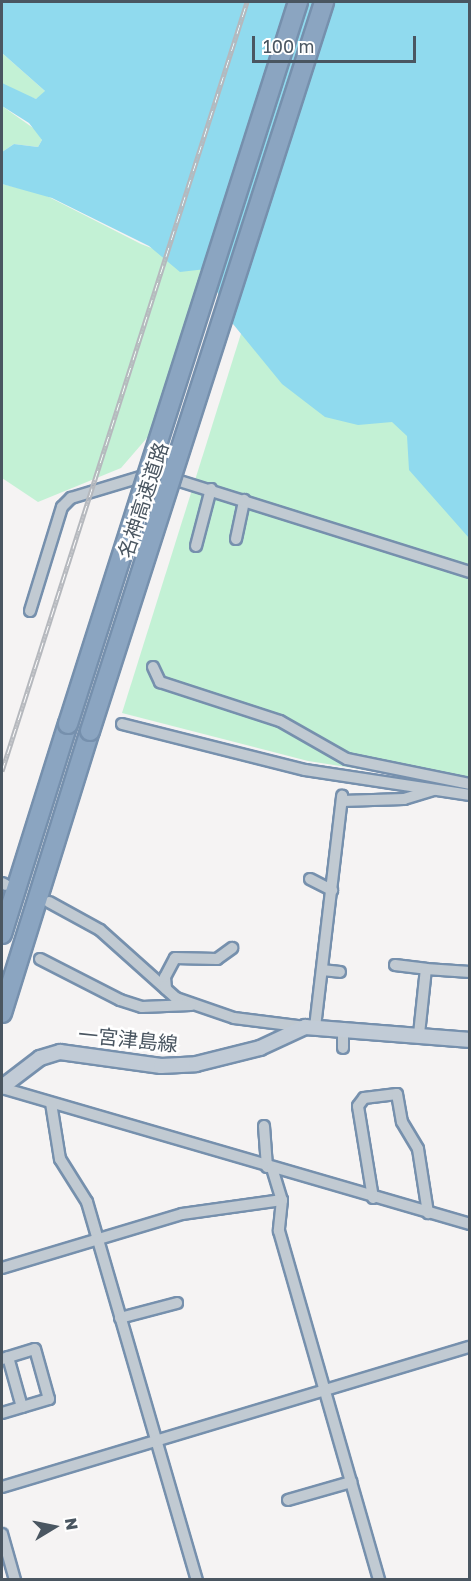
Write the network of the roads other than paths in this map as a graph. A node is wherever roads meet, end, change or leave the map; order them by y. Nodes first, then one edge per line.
1 (298, 2) edge
2 (324, 2) edge
3 (211, 489) junction
4 (244, 500) junction
5 (236, 539) dead end
6 (196, 546) dead end
7 (470, 572) edge
8 (30, 611) dead end
9 (153, 667) dead end
10 (122, 724) dead end
11 (470, 784) edge
12 (434, 790) junction
13 (470, 795) edge
14 (310, 879) dead end
15 (332, 890) junction
16 (49, 902) dead end
17 (2, 934) edge
18 (231, 948) dead end
19 (40, 959) dead end
20 (396, 965) dead end
21 (426, 969) junction
22 (322, 970) junction
23 (340, 972) dead end
24 (470, 972) edge
25 (166, 988) junction
26 (191, 1005) junction
27 (2, 1012) edge
28 (310, 1027) junction
29 (343, 1028) junction
30 (419, 1034) junction
31 (470, 1040) edge
32 (343, 1048) dead end
33 (2, 1087) edge
34 (51, 1103) junction
35 (264, 1126) dead end
36 (270, 1168) junction
37 (373, 1198) junction
38 (282, 1200) junction
39 (428, 1213) junction
40 (470, 1224) edge
41 (97, 1238) junction
42 (2, 1268) edge
43 (177, 1303) dead end
44 (120, 1318) junction
45 (470, 1347) edge
46 (5, 1358) edge
47 (325, 1390) junction
48 (22, 1407) junction
49 (2, 1413) edge
50 (155, 1438) junction
51 (351, 1482) junction
52 (2, 1487) edge
53 (288, 1500) dead end
54 (2, 1534) edge
55 (15, 1580) edge
56 (197, 1580) edge
57 (380, 1580) edge

1 - 17 highway, 名神高速道路, bridge
2 - 27 highway, 名神高速道路, bridge
3 - 4 street
3 - 6 street
3 - 8 street
4 - 5 street
4 - 7 street
9 - 11 street
10 - 12 street
12 - 13 street
12 - 15 street
14 - 15 street
15 - 22 street
16 - 25 street
18 - 25 street
19 - 26 street
20 - 21 street
21 - 24 street
21 - 30 street
22 - 23 street
22 - 28 street
25 - 26 street
26 - 28 street
28 - 29 main road, 一宮津島線
28 - 33 main road, 一宮津島線
29 - 30 main road, 一宮津島線
29 - 32 street
30 - 31 main road, 一宮津島線
33 - 34 street
34 - 36 street
34 - 41 street
35 - 36 street
36 - 37 street
36 - 38 street
37 - 39 street
37 - 39 street
38 - 41 street
38 - 47 street
39 - 40 street
41 - 42 street
41 - 44 street
43 - 44 street
44 - 50 street
45 - 47 street
46 - 48 street
46 - 48 street
47 - 50 street
47 - 51 street
48 - 49 street
50 - 52 street
50 - 56 street
51 - 53 street
51 - 57 street
54 - 55 street

